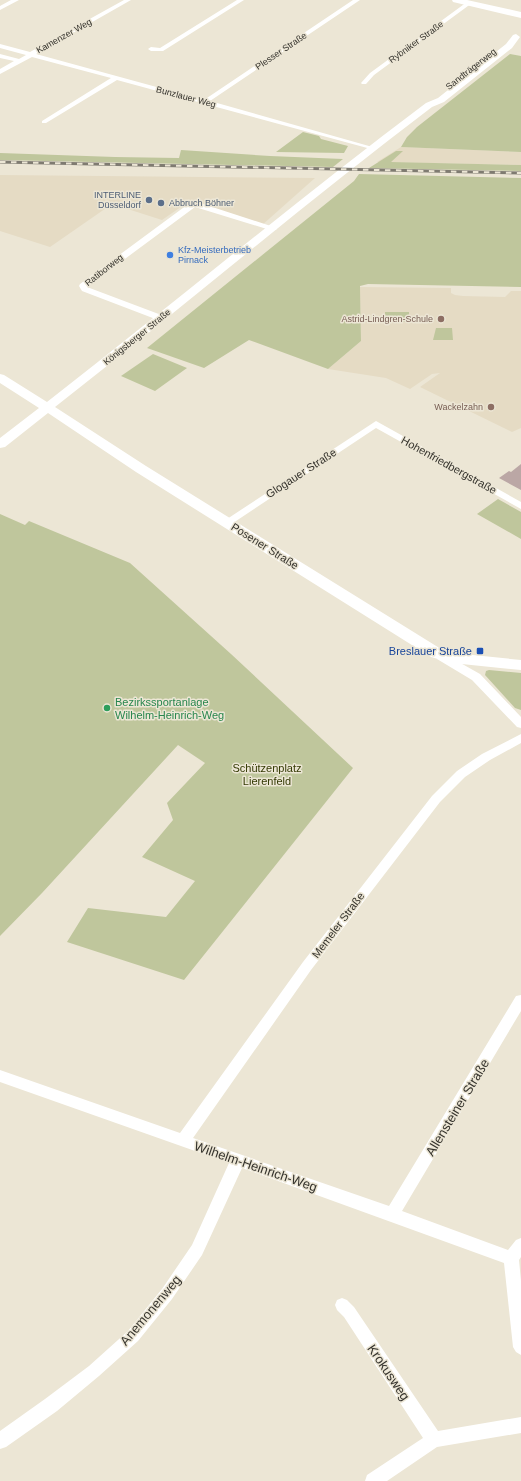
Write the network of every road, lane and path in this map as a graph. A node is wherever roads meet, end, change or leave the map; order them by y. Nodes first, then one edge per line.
1 (16, 0) edge
2 (128, 0) edge
3 (241, 0) edge
4 (357, 0) edge
5 (456, 0) edge
6 (469, 3) junction
7 (0, 8) edge
8 (521, 15) edge
9 (518, 35) edge
10 (0, 46) edge
11 (151, 49) dead end
12 (32, 54) junction
13 (0, 56) edge
14 (20, 61) junction
15 (0, 72) edge
16 (116, 78) junction
17 (364, 84) dead end
18 (205, 102) junction
19 (44, 122) dead end
20 (373, 148) junction
21 (354, 163) joint
22 (274, 228) junction
23 (161, 318) junction
24 (0, 378) edge
25 (46, 408) junction
26 (376, 424) joint
27 (0, 444) edge
28 (521, 506) edge
29 (227, 523) junction
30 (436, 653) junction
31 (521, 665) edge
32 (521, 724) edge
33 (521, 738) edge
34 (521, 1000) edge
35 (0, 1076) edge
36 (183, 1141) junction
37 (238, 1160) junction
38 (392, 1214) junction
39 (521, 1245) edge
40 (511, 1258) junction
41 (342, 1305) dead end
42 (521, 1347) edge
43 (521, 1425) edge
44 (434, 1440) junction
45 (0, 1441) edge
46 (373, 1481) edge

1 - 7 street
2 - 12 street, Kamenzer Weg
3 - 11 street
4 - 18 street, Plesser Straße
5 - 6 main road
6 - 8 main road
6 - 17 street, Rybniker Straße
9 - 20 main road, Sandträgerweg
10 - 12 street, Bunzlauer Weg
12 - 14 street, Kamenzer Weg
12 - 16 street, Bunzlauer Weg
13 - 14 street
14 - 15 street, Kamenzer Weg
16 - 18 street, Bunzlauer Weg
16 - 19 street
18 - 20 street, Bunzlauer Weg
20 - 21 main road, Sandträgerweg
21 - 22 main road, Königsberger Straße
22 - 23 main road, Königsberger Straße
22 - 23 street, Ratiborweg
23 - 25 main road, Königsberger Straße
24 - 25 main road, Posener Straße
25 - 27 main road, Königsberger Straße
25 - 29 main road, Posener Straße
26 - 28 street, Hohenfriedbergstraße
26 - 29 street, Glogauer Straße
29 - 30 main road, Posener Straße
30 - 31 main road
30 - 32 street, Posener Straße
33 - 36 street, Memeler Straße
34 - 38 street, Allensteiner Straße
35 - 36 street, Wilhelm-Heinrich-Weg
36 - 37 street, Wilhelm-Heinrich-Weg
37 - 38 street, Wilhelm-Heinrich-Weg
37 - 45 street, Anemonenweg
38 - 40 street, Wilhelm-Heinrich-Weg
39 - 40 street
40 - 42 street
41 - 44 street, Krokusweg
43 - 44 street
44 - 46 street

